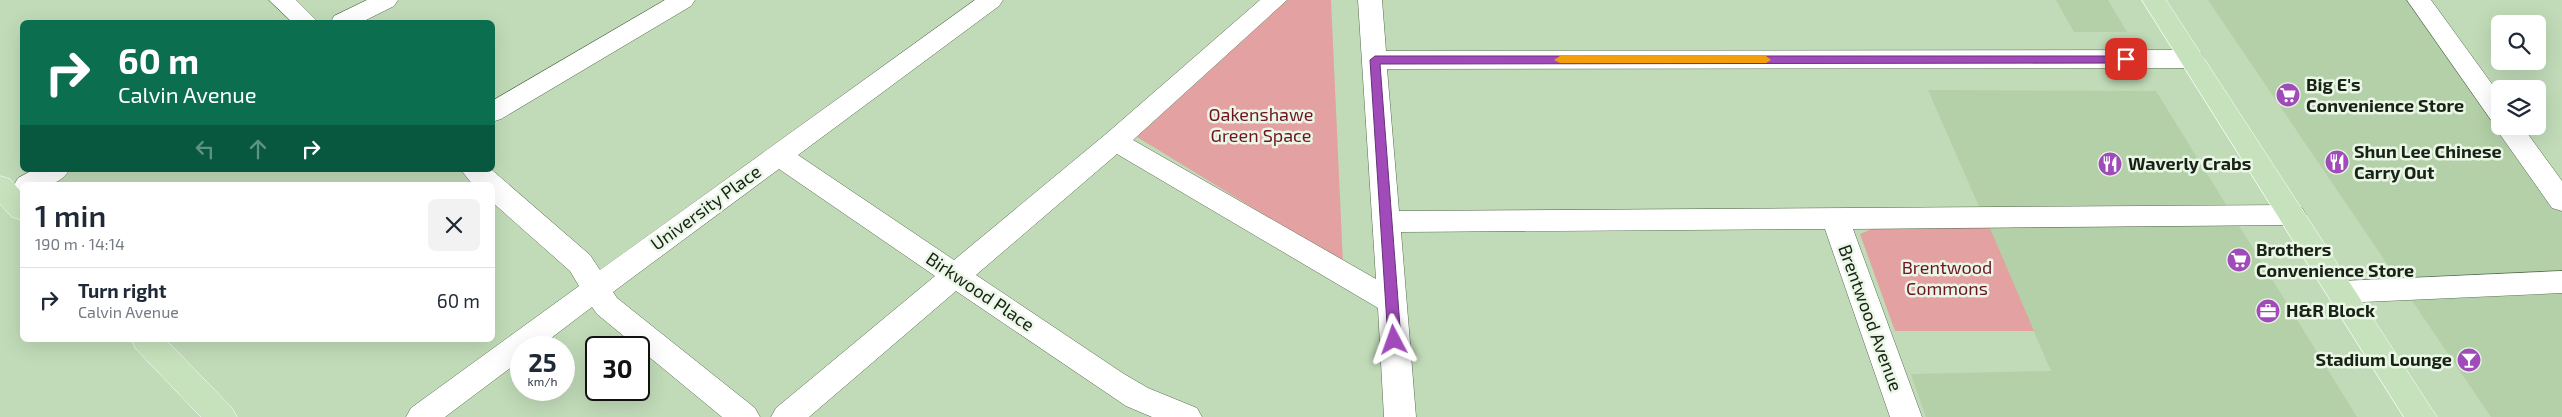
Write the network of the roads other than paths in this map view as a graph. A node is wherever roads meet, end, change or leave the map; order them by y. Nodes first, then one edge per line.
1 (281, 0) edge
2 (386, 0) edge
3 (682, 0) edge
4 (991, 0) edge
5 (1275, 0) edge
6 (1370, 0) edge
7 (2154, 0) edge
8 (2418, 0) edge
9 (304, 20) edge
10 (347, 20) edge
11 (2192, 59) junction
12 (1375, 60) junction
13 (2491, 101) edge
14 (495, 111) edge
15 (2514, 135) edge
16 (1115, 141) junction
17 (780, 156) junction
18 (53, 172) edge
19 (476, 172) edge
20 (36, 182) edge
21 (488, 182) edge
22 (495, 189) edge
23 (2562, 201) edge
24 (2292, 215) junction
25 (1835, 218) junction
26 (1386, 222) junction
27 (956, 276) junction
28 (2562, 282) edge
29 (596, 288) junction
30 (2340, 292) junction
31 (1392, 302) junction
32 (149, 342) edge
33 (221, 417) edge
34 (422, 417) edge
35 (744, 417) edge
36 (787, 417) edge
37 (1186, 417) edge
38 (1400, 417) edge
39 (1906, 417) edge
40 (2421, 417) edge

1 - 9 street
2 - 10 street
3 - 14 street
4 - 17 street, University Place
5 - 16 street
6 - 12 street
7 - 11 main road
8 - 13 street
11 - 12 street
11 - 24 main road
12 - 26 street
15 - 23 street
16 - 27 street
16 - 31 street
17 - 27 street, Birkwood Place
17 - 29 street, University Place
18 - 20 street
19 - 21 street
22 - 29 street
24 - 25 street
24 - 30 main road
25 - 26 street
25 - 39 street, Brentwood Avenue
26 - 31 street
27 - 36 street
27 - 37 street, Birkwood Place
28 - 30 street
29 - 34 street, University Place
29 - 35 street
30 - 40 main road
31 - 38 street
32 - 33 main road

